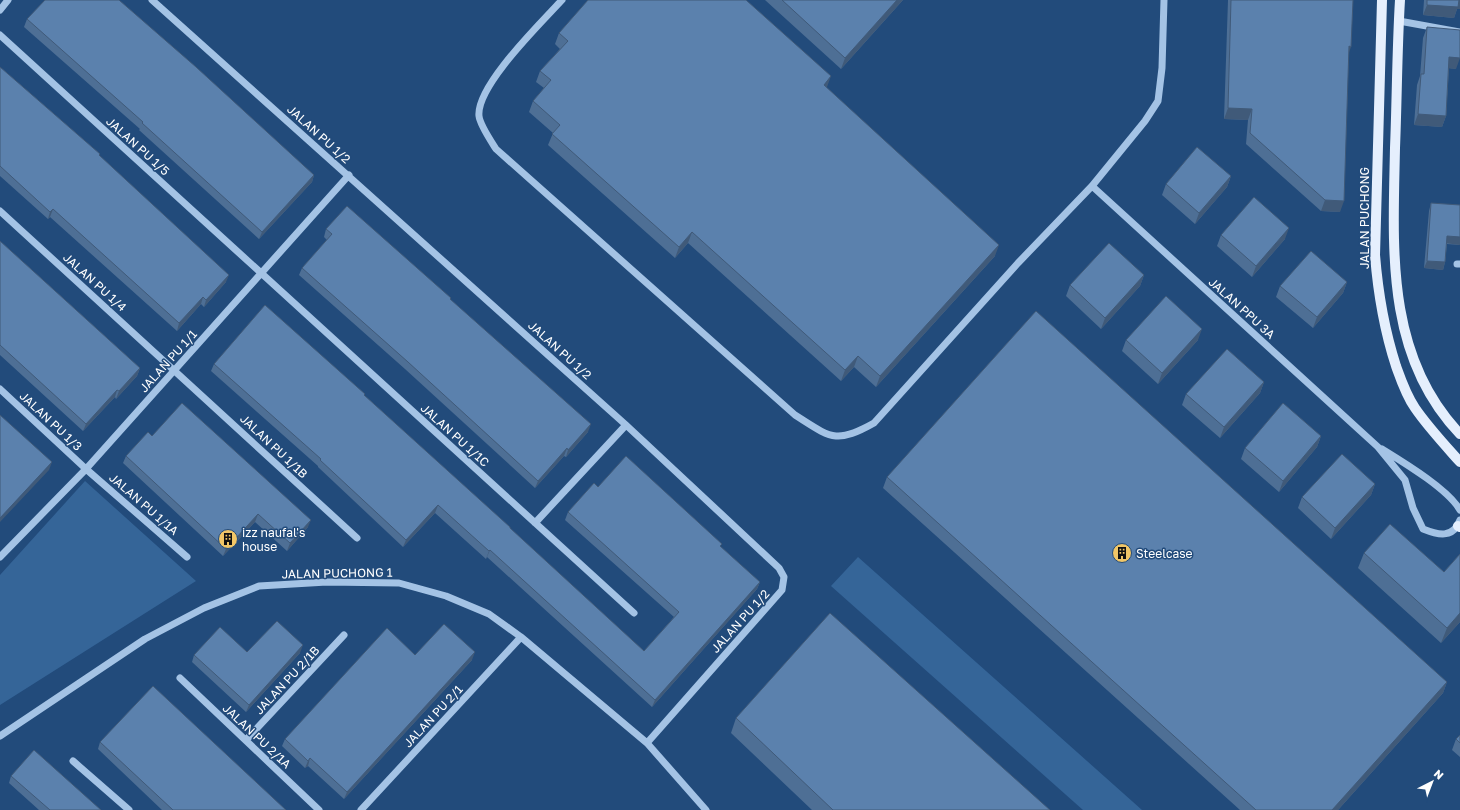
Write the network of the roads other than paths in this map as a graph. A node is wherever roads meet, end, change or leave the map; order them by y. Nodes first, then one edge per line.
1 (8, 0) edge
2 (152, 0) edge
3 (562, 0) edge
4 (1164, 0) edge
5 (1382, 0) edge
6 (1400, 0) edge
7 (0, 10) edge
8 (1399, 21) junction
9 (1460, 32) edge
10 (0, 35) edge
11 (349, 175) junction
12 (1092, 186) junction
13 (0, 211) edge
14 (261, 274) junction
15 (175, 370) junction
16 (0, 389) edge
17 (626, 425) junction
18 (1460, 434) edge
19 (1378, 447) junction
20 (1460, 462) edge
21 (86, 468) junction
22 (1460, 510) edge
23 (535, 523) junction
24 (1459, 524) edge
25 (358, 538) dead end
26 (0, 557) edge
27 (187, 557) dead end
28 (634, 613) dead end
29 (344, 635) dead end
30 (521, 637) junction
31 (180, 678) dead end
32 (0, 736) edge
33 (246, 740) junction
34 (646, 743) junction
35 (73, 761) dead end
36 (129, 810) edge
37 (319, 810) edge
38 (361, 810) edge
39 (706, 810) edge

1 - 7 street
2 - 11 street, JALAN PU 1/2
3 - 12 street
4 - 12 street
5 - 20 main road, JALAN PUCHONG
6 - 8 main road
8 - 9 street
8 - 18 main road
10 - 14 street, JALAN PU 1/5
11 - 14 street, JALAN PU 1/1
11 - 17 street, JALAN PU 1/2
12 - 19 street, JALAN PPU 3A
13 - 15 street, JALAN PU 1/4
14 - 15 street, JALAN PU 1/1
14 - 23 street, JALAN PU 1/1C
15 - 21 street, JALAN PU 1/1
15 - 25 street, JALAN PU 1/1B
16 - 21 street, JALAN PU 1/3
17 - 23 street
17 - 34 street, JALAN PU 1/2
19 - 22 street, JALAN PPU 3A
19 - 24 street, JALAN PPU 3A
21 - 26 street, JALAN PU 1/1
21 - 27 street, JALAN PU 1/1A
23 - 28 street, JALAN PU 1/1C
29 - 33 street, JALAN PU 2/1B
30 - 32 street, JALAN PUCHONG 1
30 - 34 street, JALAN PUCHONG 1
30 - 38 street, JALAN PU 2/1
31 - 33 street, JALAN PU 2/1A
33 - 37 street, JALAN PU 2/1A
34 - 39 street, JALAN PUCHONG 1
35 - 36 street

